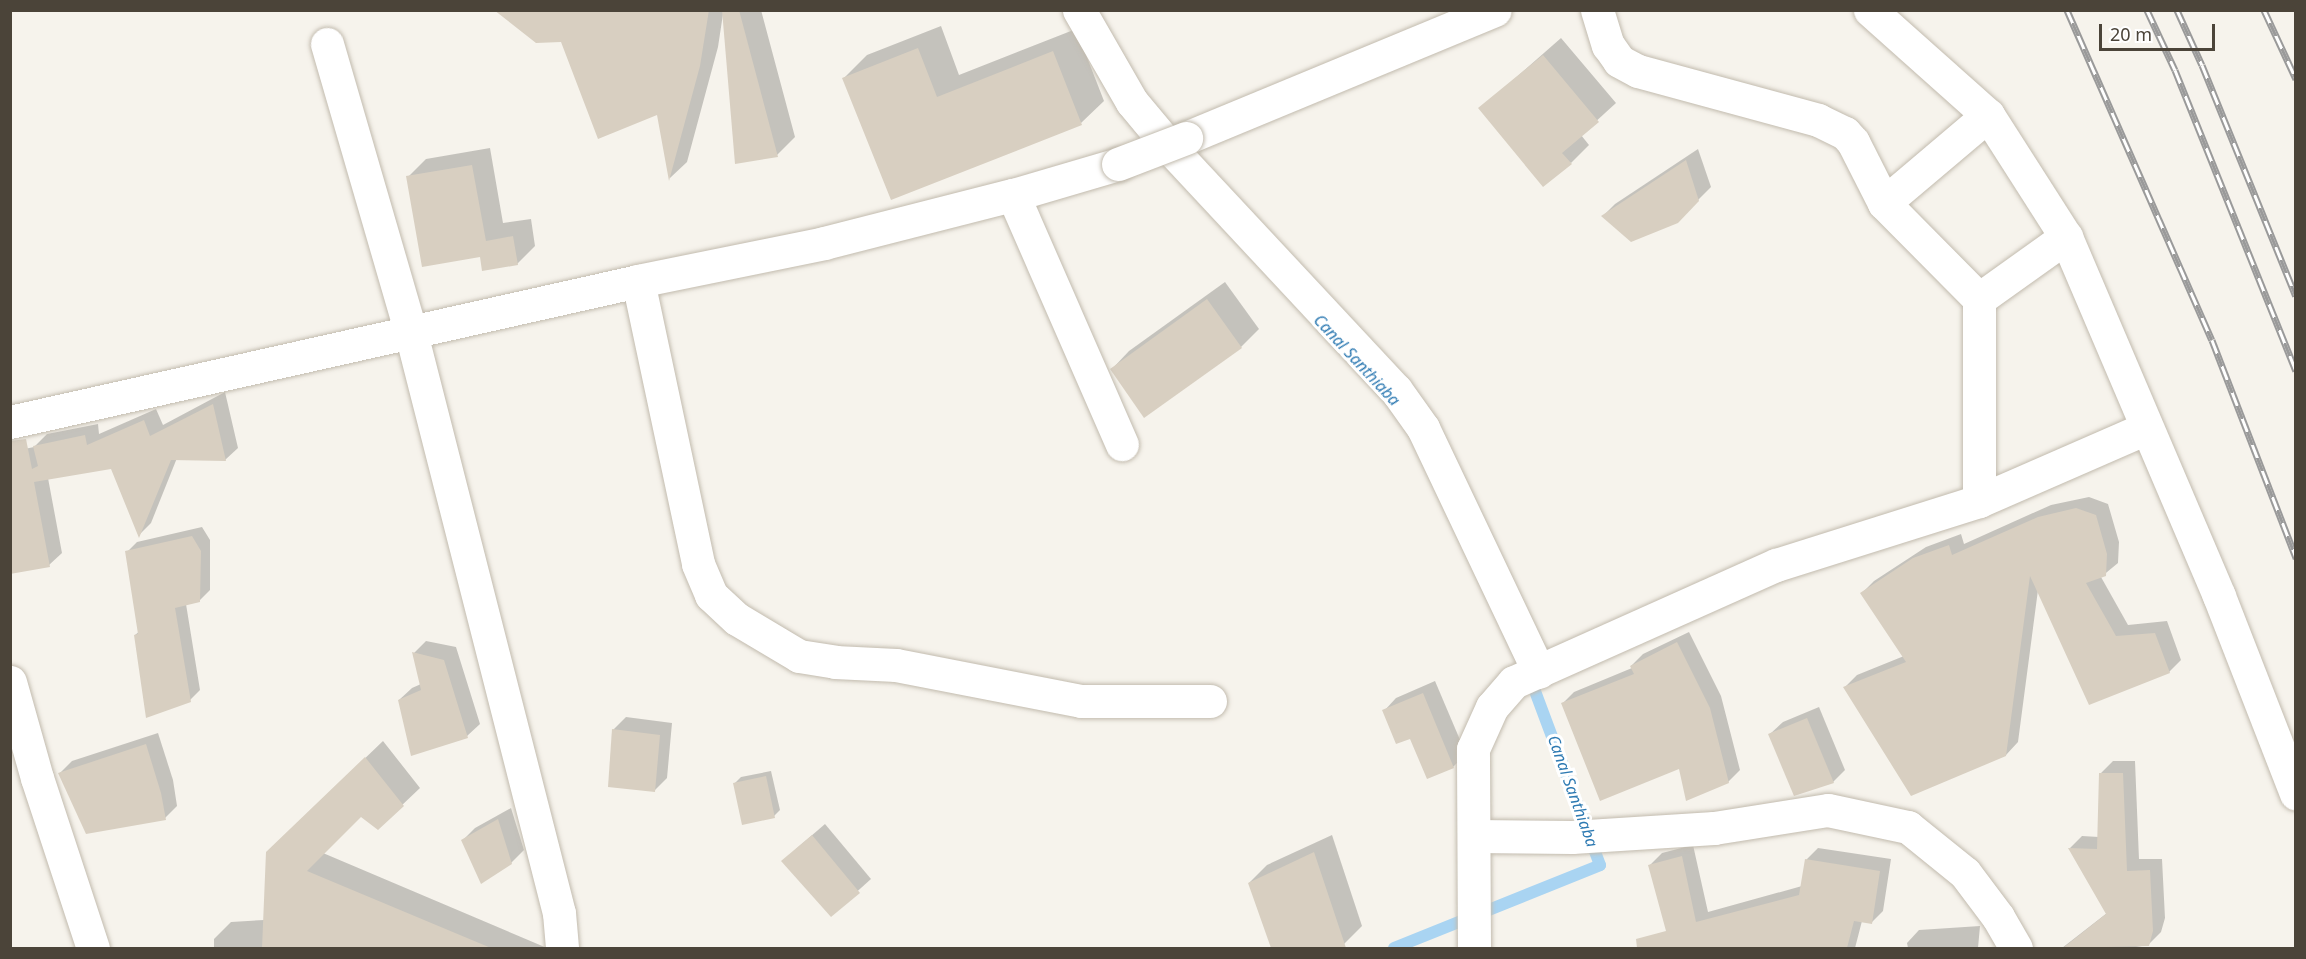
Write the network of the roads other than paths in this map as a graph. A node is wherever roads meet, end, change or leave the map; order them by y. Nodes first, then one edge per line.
1 (1079, 10) edge
2 (1495, 10) edge
3 (1597, 10) edge
4 (1870, 10) edge
5 (327, 44) dead end
6 (1988, 115) junction
7 (1013, 195) junction
8 (1884, 203) junction
9 (2066, 237) junction
10 (638, 281) junction
11 (1979, 299) junction
12 (411, 333) junction
13 (10, 422) edge
14 (2146, 428) junction
15 (1122, 444) dead end
16 (1980, 501) junction
17 (1539, 672) junction
18 (10, 682) edge
19 (1210, 701) dead end
20 (2295, 794) edge
21 (1474, 836) junction
22 (93, 948) edge
23 (562, 948) edge
24 (1474, 948) edge
25 (2016, 948) edge

1 - 17 street
2 - 7 street, bridge
3 - 8 street
4 - 6 street
5 - 12 street
6 - 8 street
6 - 9 street
7 - 10 street
7 - 15 street
8 - 11 street
9 - 11 street
9 - 14 street
10 - 12 street
10 - 19 street
11 - 16 street
12 - 13 street
12 - 23 street
14 - 16 street
14 - 20 street
16 - 17 street
17 - 21 street
18 - 22 street
21 - 24 street
21 - 25 street

